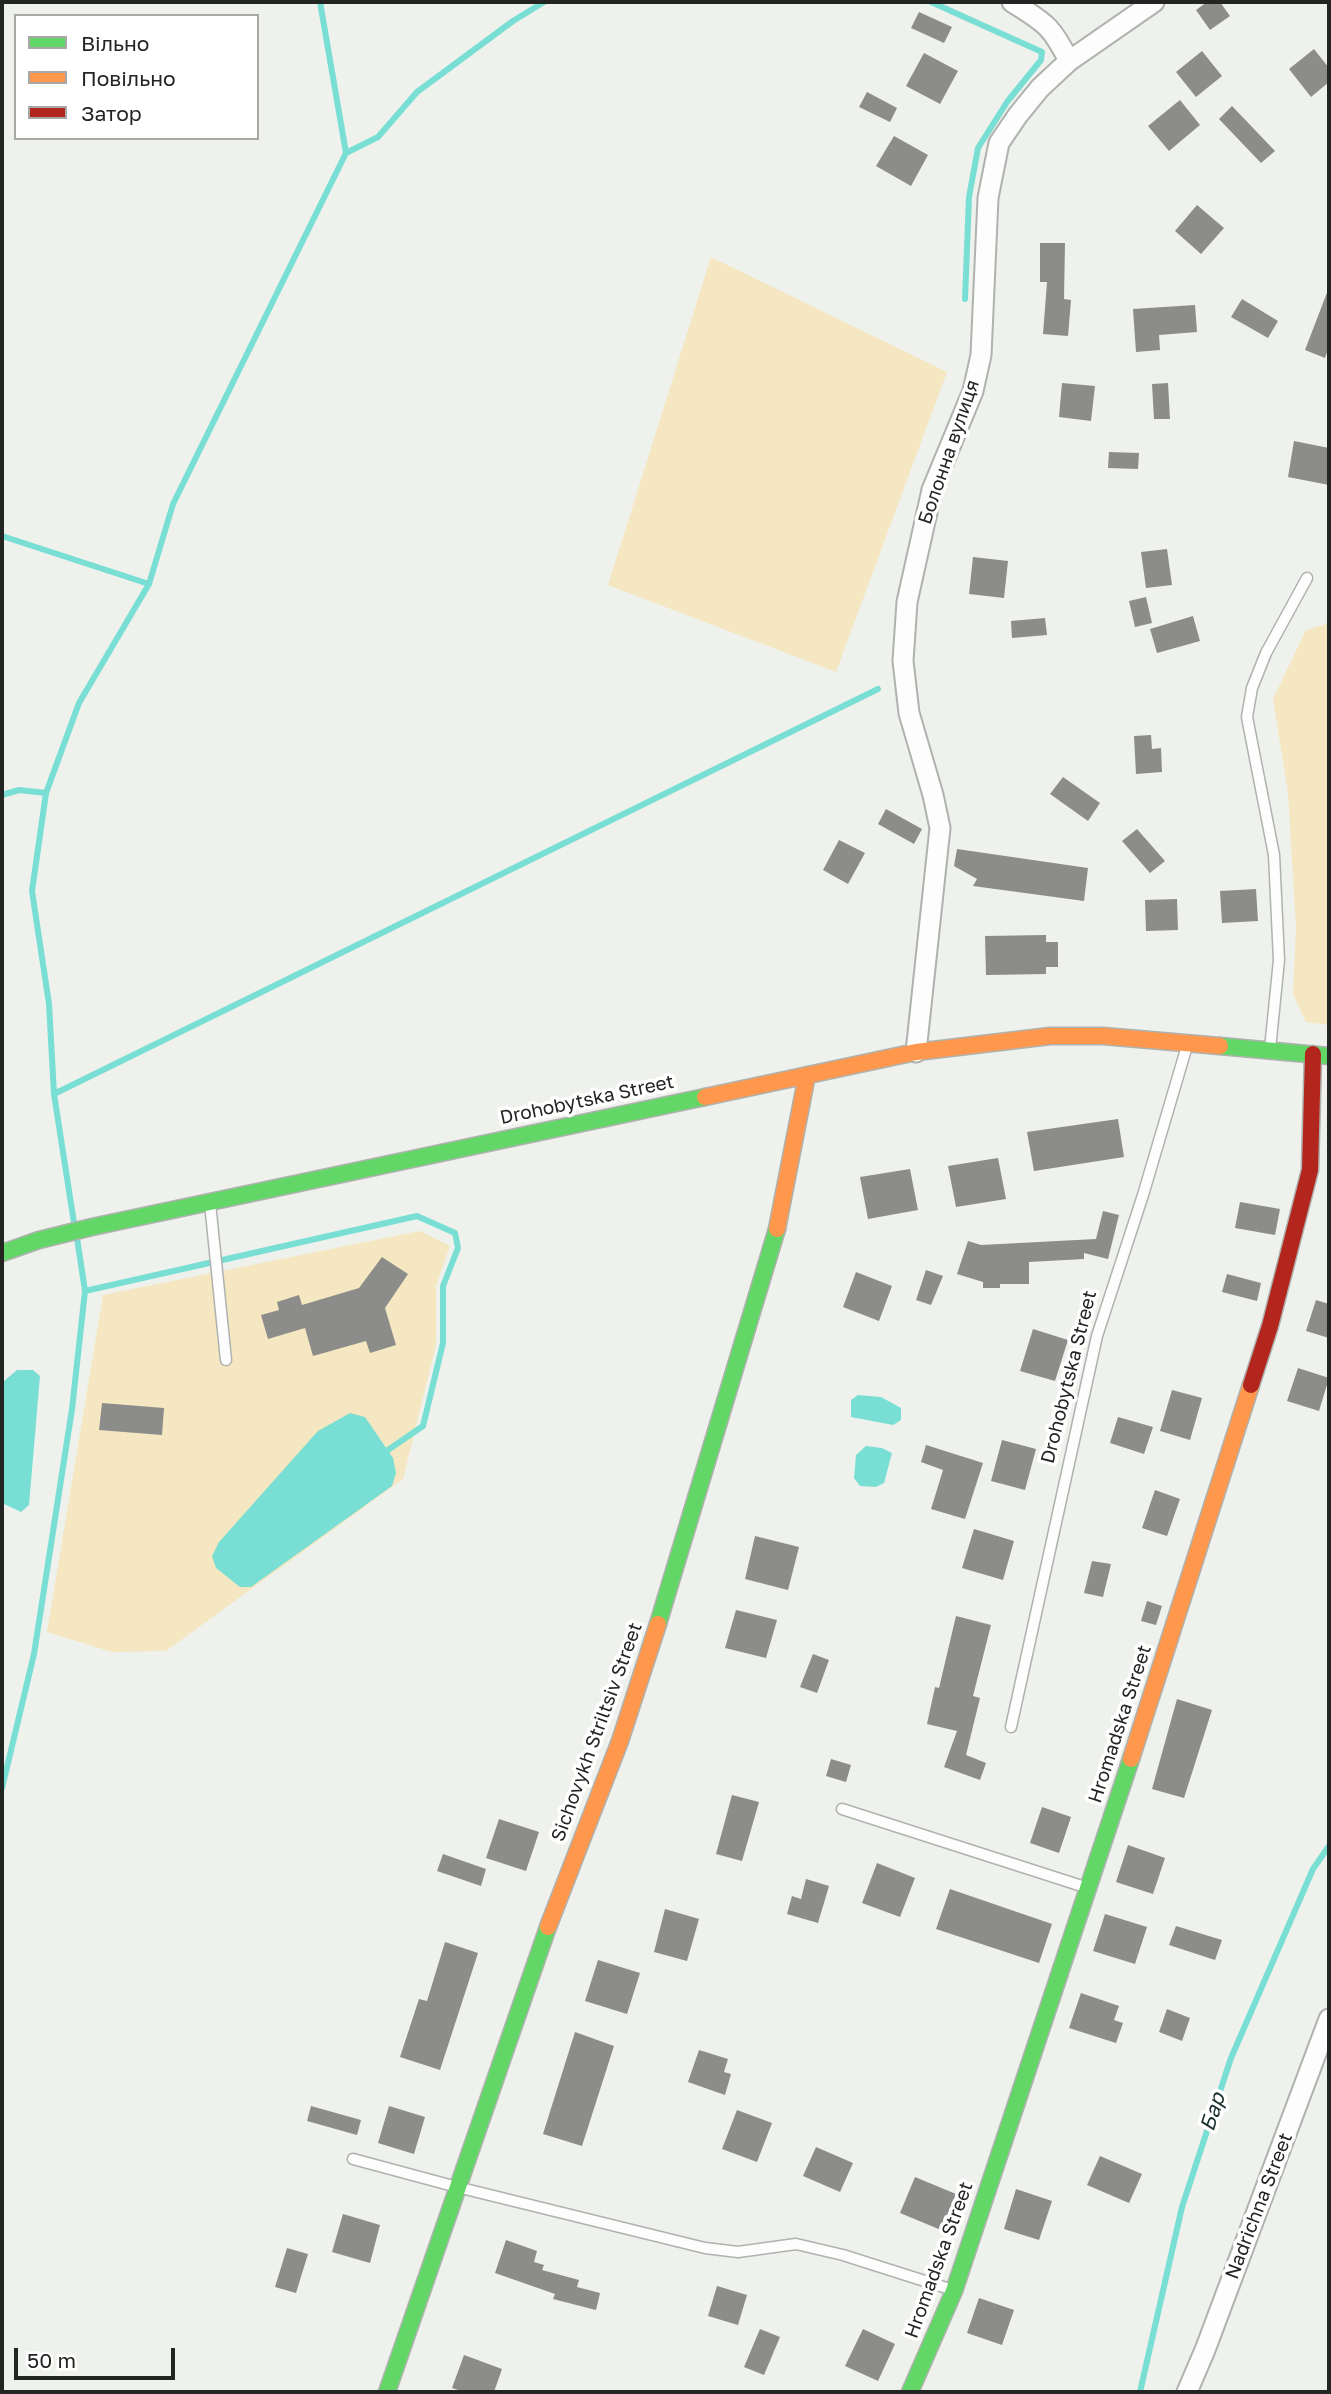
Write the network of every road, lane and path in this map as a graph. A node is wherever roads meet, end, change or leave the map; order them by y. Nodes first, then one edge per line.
1 (1012, 2) edge
2 (1154, 2) edge
3 (1069, 61) junction
4 (1307, 578) dead end
5 (1188, 1042) junction
6 (1270, 1049) junction
7 (916, 1052) junction
8 (1321, 1055) edge
9 (807, 1075) junction
10 (210, 1202) junction
11 (2, 1253) edge
12 (226, 1360) dead end
13 (1011, 1727) dead end
14 (842, 1810) dead end
15 (1089, 1888) junction
16 (1329, 2019) edge
17 (353, 2159) dead end
18 (457, 2188) junction
19 (954, 2291) junction
20 (387, 2392) edge
21 (910, 2392) edge
22 (1187, 2392) edge

1 - 3 street
2 - 3 street, Болонна вулиця
3 - 7 street, Болонна вулиця
4 - 6 lane
5 - 6 street, Drohobytska Street
5 - 7 street, Drohobytska Street
5 - 13 lane, Drohobytska Street
6 - 8 street, Drohobytska Street
7 - 9 street, Drohobytska Street
8 - 15 street, Hromadska Street
9 - 10 street, Drohobytska Street
9 - 18 street, Sichovykh Striltsiv Street
10 - 11 street, Drohobytska Street
10 - 12 lane
14 - 15 lane
15 - 19 street, Hromadska Street
16 - 22 street, Nadrichna Street
17 - 18 lane
18 - 19 lane
18 - 20 street, Sichovykh Striltsiv Street
19 - 21 street, Hromadska Street

